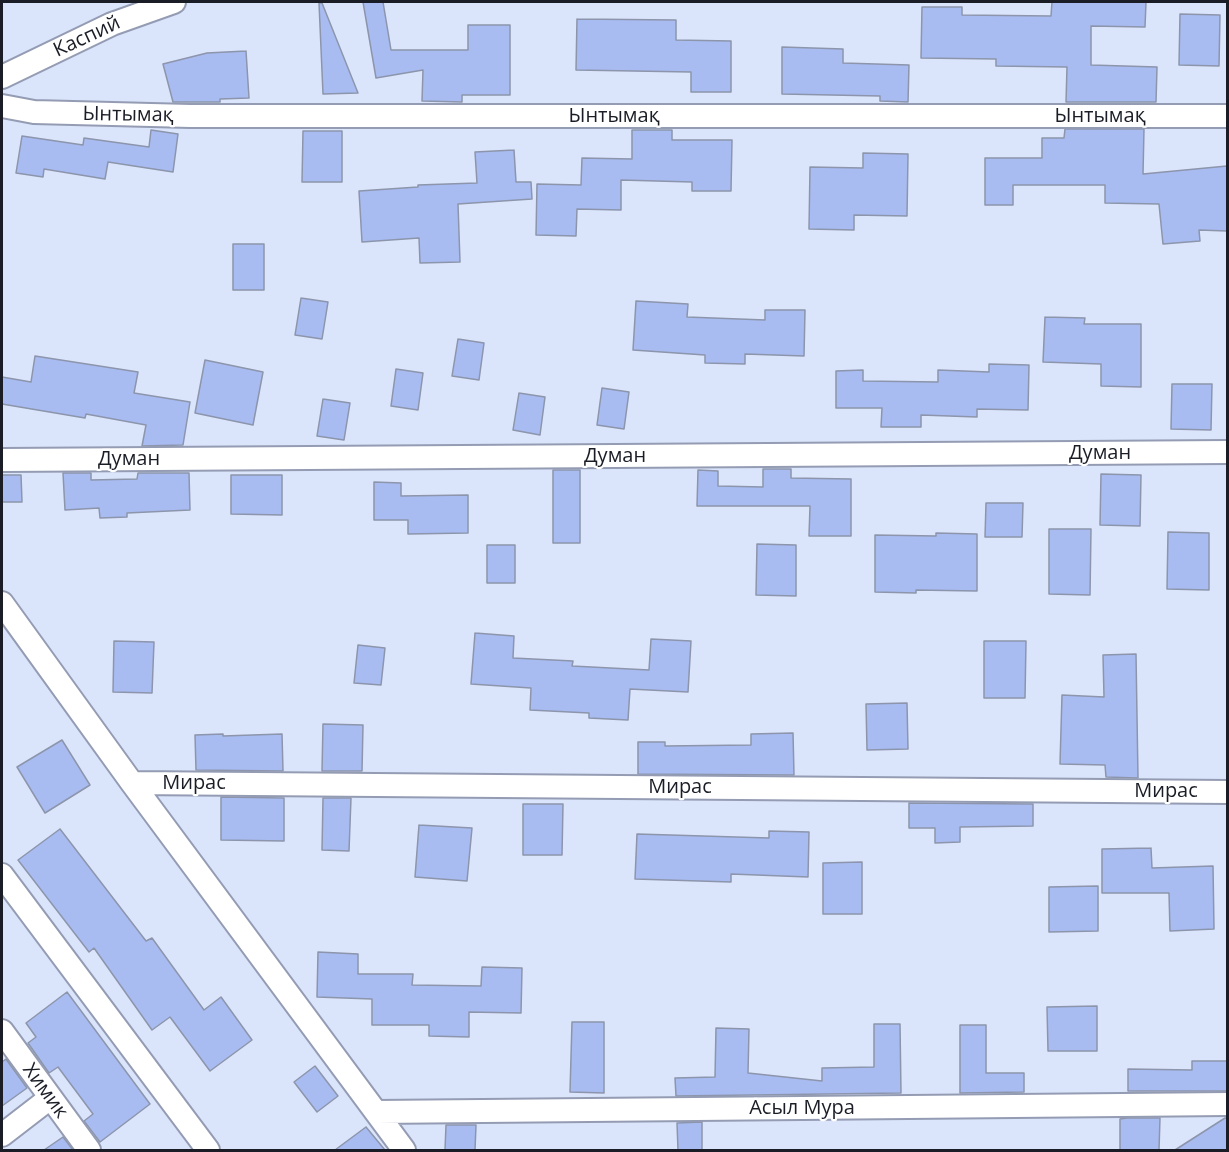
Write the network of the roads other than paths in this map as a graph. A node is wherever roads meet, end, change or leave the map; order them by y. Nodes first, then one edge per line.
1 (174, 2) edge
2 (2, 77) edge
3 (2, 106) edge
4 (1227, 116) edge
5 (1227, 452) edge
6 (2, 460) edge
7 (3, 608) edge
8 (132, 783) junction
9 (1227, 792) edge
10 (2, 875) edge
11 (2, 1031) edge
12 (50, 1098) junction
13 (1227, 1104) edge
14 (376, 1112) junction
15 (2, 1135) edge
16 (89, 1150) edge
17 (208, 1150) edge
18 (404, 1150) edge

1 - 2 street, Каспий
3 - 4 street, Ынтымақ
5 - 6 street, Думан
7 - 8 street
8 - 9 street, Мирас
8 - 14 street
10 - 17 street
11 - 12 street, Химик
12 - 15 street
12 - 16 street, Химик
13 - 14 street, Асыл Мура
14 - 18 street

